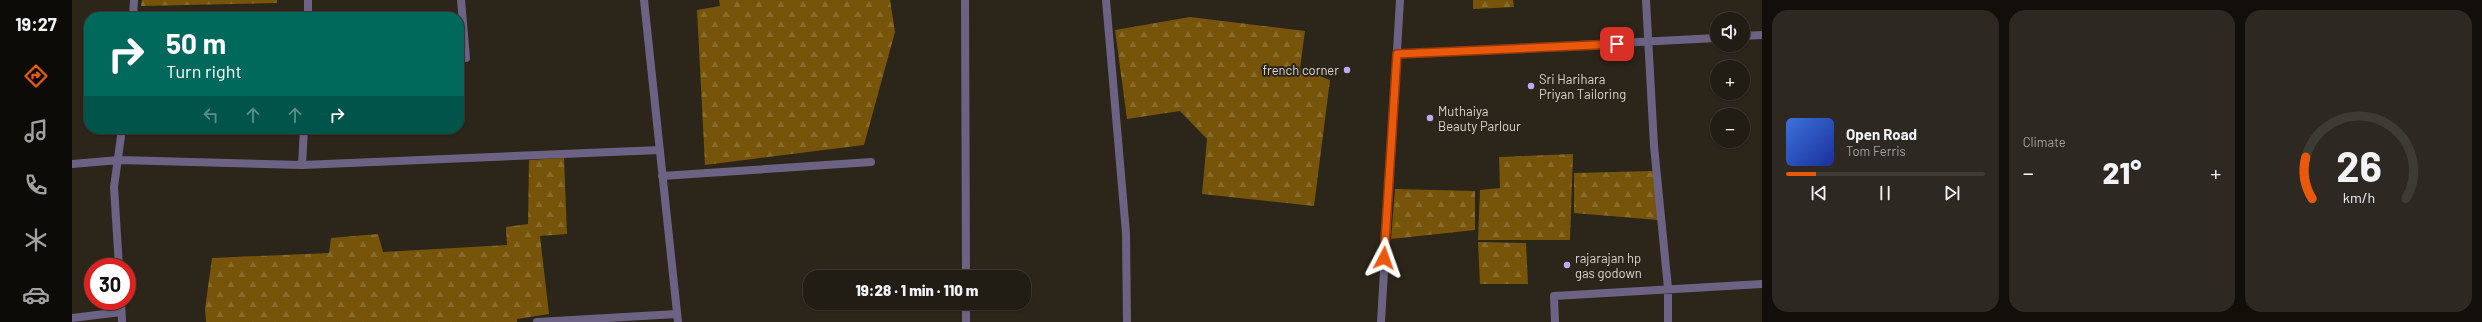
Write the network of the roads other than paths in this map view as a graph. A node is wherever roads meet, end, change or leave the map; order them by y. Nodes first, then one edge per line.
1 (134, 0) edge
2 (308, 0) edge
3 (461, 0) edge
4 (644, 0) edge
5 (965, 0) edge
6 (1106, 0) edge
7 (1400, 0) edge
8 (1646, 0) edge
9 (133, 12) edge
10 (308, 12) edge
11 (462, 12) edge
12 (464, 35) edge
13 (1762, 35) edge
14 (1750, 36) edge
15 (1710, 39) edge
16 (1648, 43) junction
17 (1397, 54) junction
18 (466, 58) dead end
19 (122, 134) edge
20 (304, 134) edge
21 (660, 150) junction
22 (119, 160) junction
23 (871, 162) dead end
24 (72, 164) edge
25 (302, 164) junction
26 (662, 176) junction
27 (118, 258) edge
28 (966, 270) edge
29 (1762, 284) edge
30 (1668, 288) junction
31 (966, 310) edge
32 (121, 312) joint
33 (72, 318) edge
34 (677, 318) edge
35 (122, 322) edge
36 (537, 322) edge
37 (966, 322) edge
38 (1128, 322) edge
39 (1380, 322) edge
40 (1555, 322) edge
41 (1668, 322) edge

1 - 9 street
2 - 10 street
3 - 11 street
4 - 21 street
5 - 28 street
6 - 38 street
7 - 17 street
8 - 16 street
12 - 18 street
13 - 14 street
15 - 16 street
16 - 17 street
16 - 30 street
17 - 39 street
19 - 22 street
20 - 25 street
21 - 25 street
21 - 26 street
22 - 24 street
22 - 25 street
22 - 27 street
23 - 26 street
26 - 34 street
29 - 30 street
30 - 40 street
30 - 41 street
31 - 37 street
32 - 33 street
32 - 35 street
34 - 36 street

